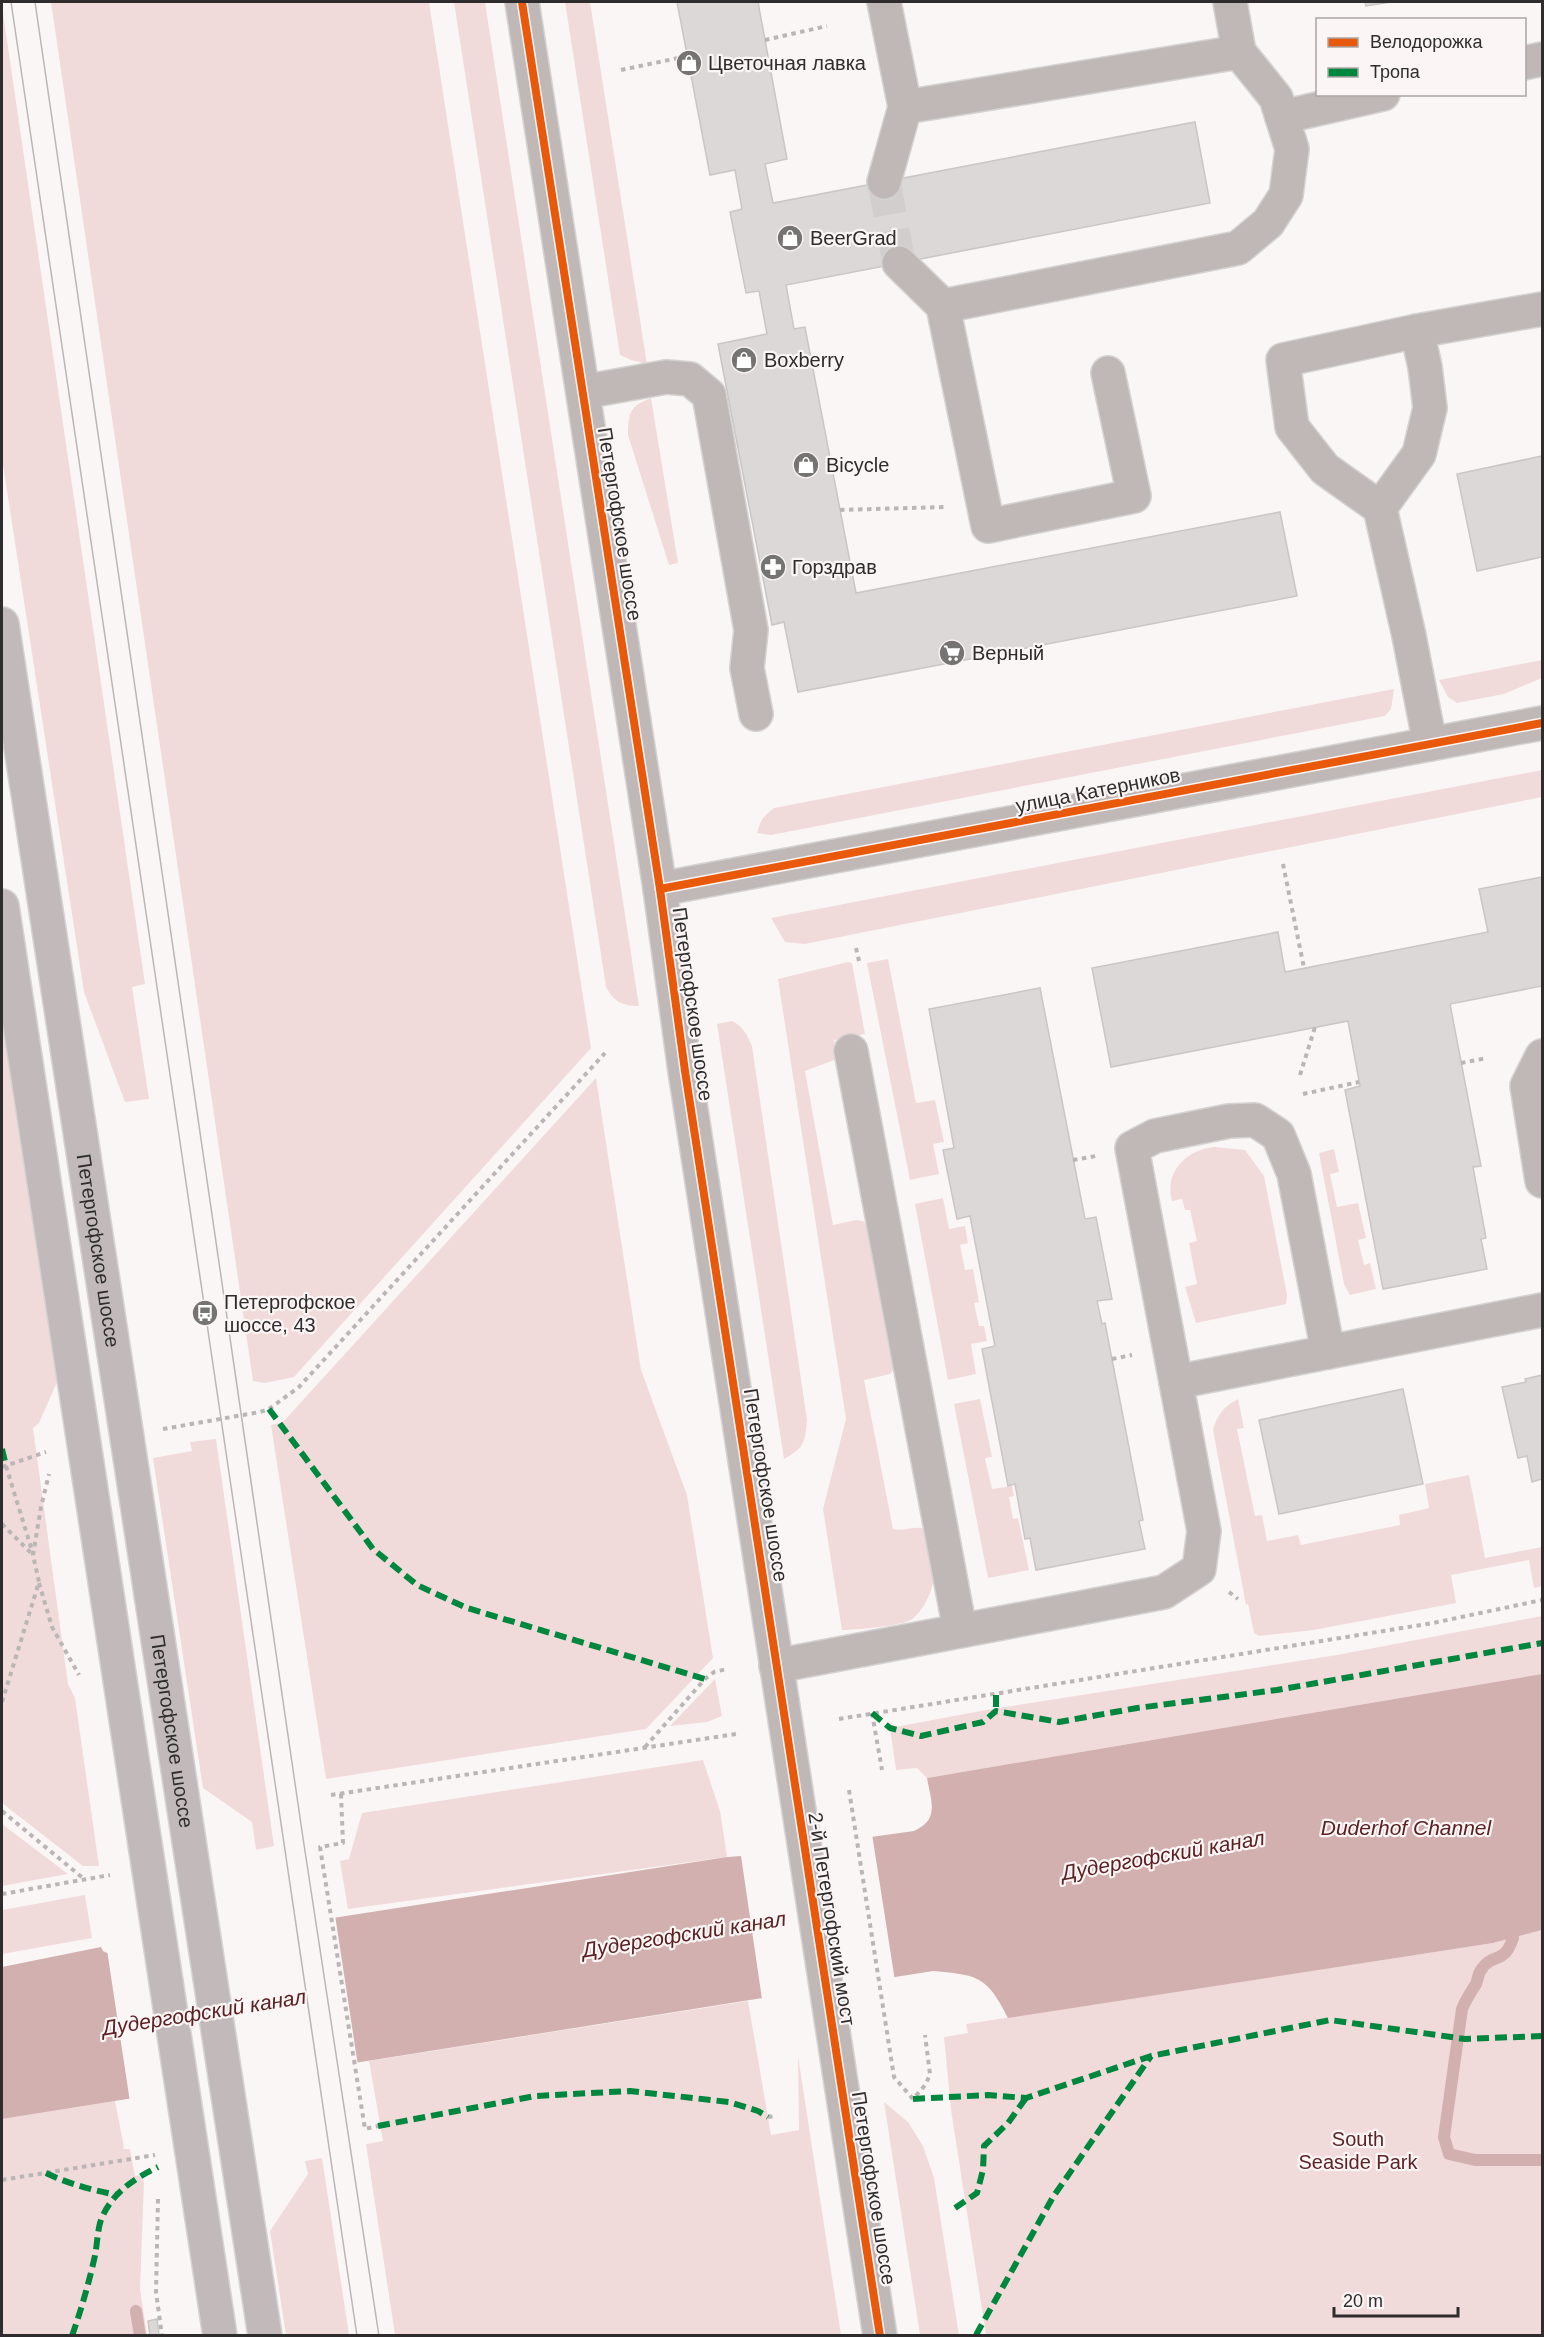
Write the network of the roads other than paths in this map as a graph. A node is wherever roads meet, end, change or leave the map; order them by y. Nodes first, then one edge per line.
1 (522, 2) edge
2 (884, 2) edge
3 (1230, 2) edge
4 (1239, 52) junction
5 (1542, 59) edge
6 (1526, 63) edge
7 (1374, 96) edge
8 (905, 107) junction
9 (1282, 117) junction
10 (884, 182) tunnel mouth
11 (899, 263) tunnel mouth
12 (943, 306) junction
13 (1542, 309) edge
14 (1418, 331) junction
15 (1108, 373) dead end
16 (583, 392) junction
17 (1380, 508) junction
18 (2, 624) edge
19 (756, 714) dead end
20 (1542, 723) edge
21 (1430, 744) junction
22 (660, 889) junction
23 (2, 906) edge
24 (851, 1051) dead end
25 (1542, 1056) edge
26 (1542, 1181) edge
27 (1542, 1310) edge
28 (1328, 1352) junction
29 (1176, 1382) junction
30 (960, 1630) junction
31 (776, 1666) junction
32 (797, 1799) joint
33 (835, 2045) joint
34 (220, 2336) edge
35 (264, 2336) edge
36 (880, 2336) edge

1 - 16 street, Петергофское шоссе
2 - 8 street
3 - 4 street
4 - 8 street
4 - 9 street
5 - 6 street
7 - 9 street
8 - 10 street
9 - 12 street
11 - 12 street
12 - 15 street
13 - 14 street
14 - 17 street
14 - 17 street
16 - 19 street
16 - 22 street, Петергофское шоссе
17 - 21 street
18 - 35 main road, Петергофское шоссе
20 - 21 street, улица Катерников
21 - 22 street, улица Катерников
22 - 31 street, Петергофское шоссе
23 - 34 main road
24 - 30 street
25 - 26 street
27 - 28 street
28 - 29 street
28 - 29 street
29 - 30 street
30 - 31 street
31 - 32 street, Петергофское шоссе
32 - 33 street, 2-й Петергофский мост
33 - 36 street, Петергофское шоссе

